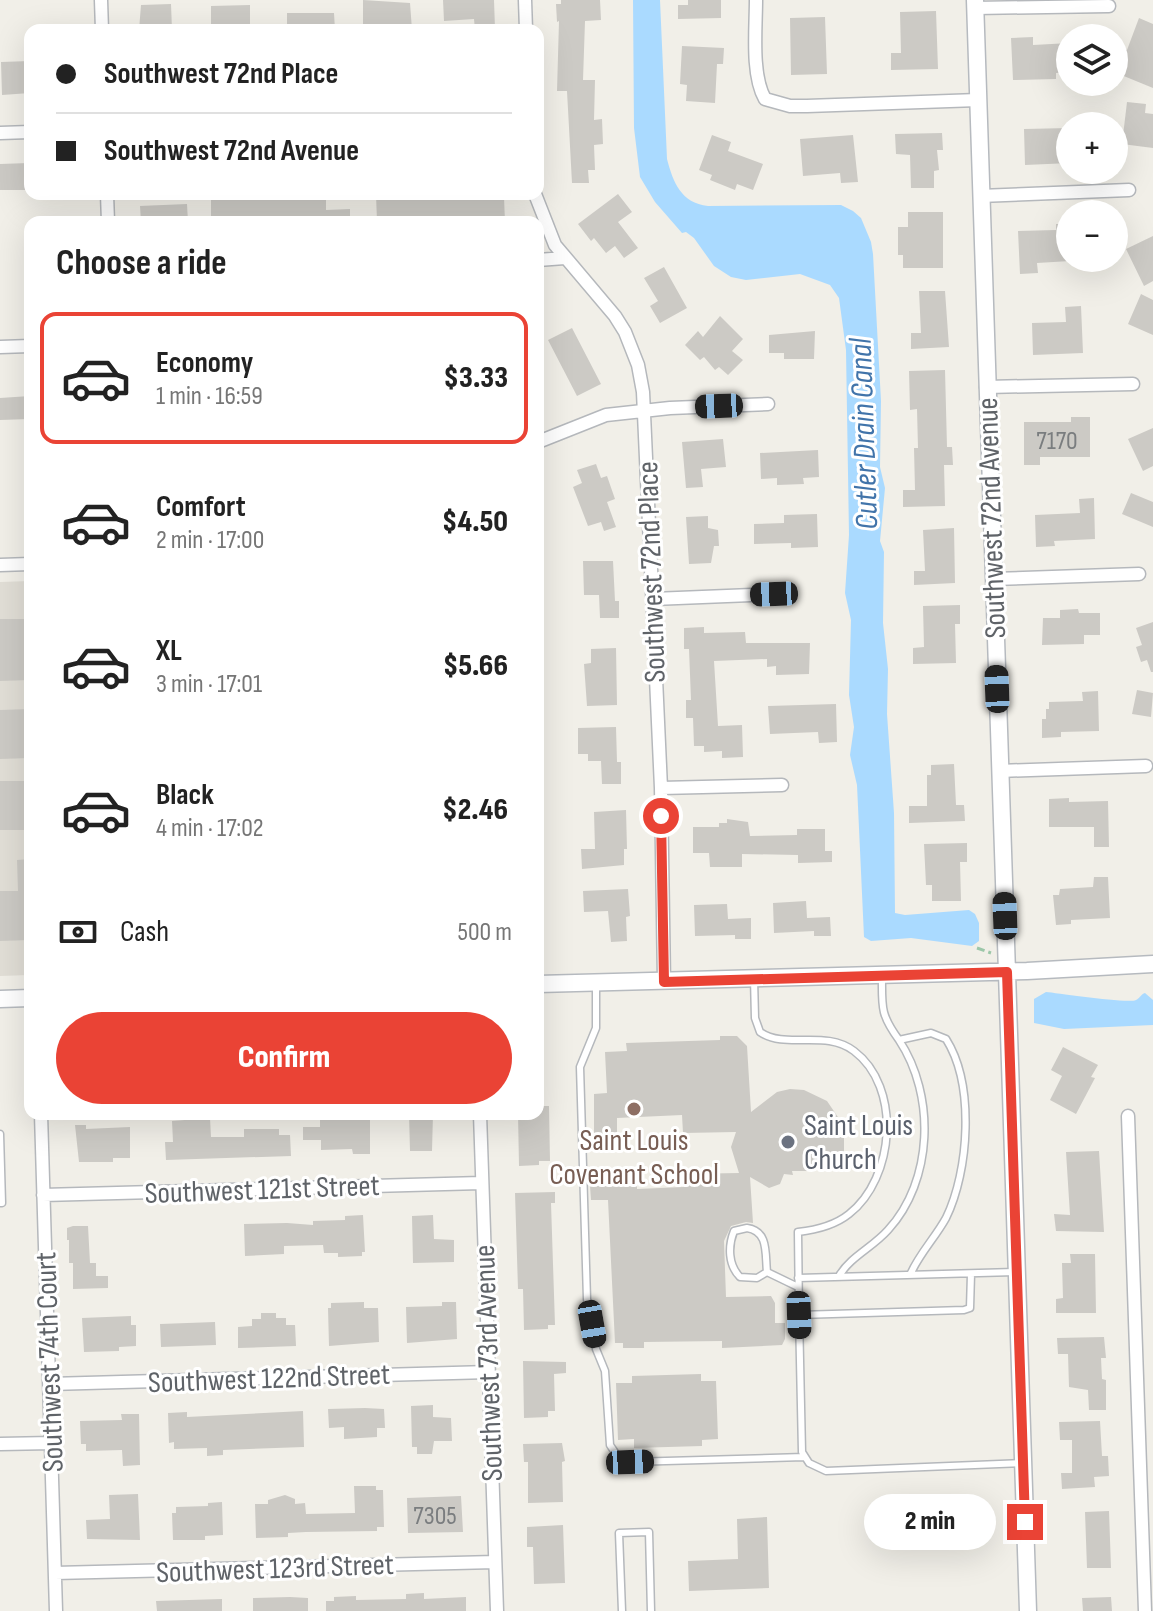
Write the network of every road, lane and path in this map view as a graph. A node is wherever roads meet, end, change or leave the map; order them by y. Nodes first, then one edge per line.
1 (101, 0) edge
2 (525, 0) edge
3 (756, 0) edge
4 (975, 4) edge
5 (1109, 6) dead end
6 (102, 24) edge
7 (526, 24) edge
8 (978, 100) junction
9 (24, 132) edge
10 (0, 133) edge
11 (1129, 190) dead end
12 (980, 196) junction
13 (544, 219) edge
14 (565, 258) junction
15 (544, 260) edge
16 (24, 346) edge
17 (0, 347) edge
18 (1133, 384) dead end
19 (986, 387) junction
20 (768, 404) dead end
21 (644, 410) junction
22 (544, 440) edge
23 (24, 564) edge
24 (0, 565) edge
25 (1139, 574) dead end
26 (993, 579) junction
27 (774, 594) dead end
28 (653, 599) junction
29 (1146, 766) dead end
30 (999, 771) junction
31 (782, 785) dead end
32 (661, 788) junction
33 (977, 948) dead end
34 (991, 953) dead end
35 (1153, 964) edge
36 (1007, 972) junction
37 (882, 975) junction
38 (754, 978) junction
39 (664, 982) junction
40 (596, 983) junction
41 (544, 984) edge
42 (24, 998) edge
43 (0, 999) edge
44 (899, 1040) junction
45 (1128, 1116) dead end
46 (41, 1120) edge
47 (480, 1120) edge
48 (0, 1134) edge
49 (481, 1183) junction
50 (43, 1195) junction
51 (0, 1203) edge
52 (767, 1272) junction
53 (1018, 1272) junction
54 (971, 1274) junction
55 (910, 1275) junction
56 (839, 1276) junction
57 (798, 1278) junction
58 (798, 1287) junction
59 (799, 1315) junction
60 (489, 1372) junction
61 (50, 1384) junction
62 (52, 1443) junction
63 (0, 1444) edge
64 (804, 1457) junction
65 (1023, 1463) junction
66 (495, 1562) junction
67 (55, 1573) junction
68 (56, 1611) edge
69 (497, 1611) edge
70 (622, 1611) edge
71 (651, 1611) edge
72 (1028, 1611) edge
73 (1145, 1611) edge

1 - 6 street
2 - 7 street
3 - 8 street
4 - 5 street
4 - 8 street, Southwest 72nd Avenue
8 - 12 street, Southwest 72nd Avenue
9 - 10 street
11 - 12 street
12 - 19 street, Southwest 72nd Avenue
13 - 14 street, Southwest 72nd Place
14 - 15 street
14 - 21 street, Southwest 72nd Place
16 - 17 street
18 - 19 street
19 - 26 street, Southwest 72nd Avenue
20 - 21 street
21 - 22 street
21 - 28 street, Southwest 72nd Place
23 - 24 street
25 - 26 street
26 - 30 street, Southwest 72nd Avenue
27 - 28 street
28 - 32 street, Southwest 72nd Place
29 - 30 street
30 - 36 street, Southwest 72nd Avenue
31 - 32 street
32 - 39 street, Southwest 72nd Place
33 - 34 path
35 - 36 street
36 - 37 street
36 - 53 street, Southwest 72nd Avenue
37 - 38 street
37 - 44 lane
38 - 39 street
38 - 57 lane
39 - 40 street
40 - 41 street
40 - 64 lane
42 - 43 street
44 - 55 lane
44 - 56 lane
45 - 73 street
46 - 50 street, Southwest 74th Court
47 - 49 street, Southwest 73rd Avenue
48 - 51 lane
49 - 50 street, Southwest 121st Street
49 - 60 street, Southwest 73rd Avenue
50 - 61 street, Southwest 74th Court
52 - 52 lane
52 - 58 lane
53 - 54 lane
53 - 65 street, Southwest 72nd Avenue
54 - 55 lane
54 - 59 lane
55 - 56 lane
56 - 57 lane
57 - 58 lane
58 - 59 lane
59 - 64 lane
60 - 61 street, Southwest 122nd Street
60 - 66 street, Southwest 73rd Avenue
61 - 62 street, Southwest 74th Court
62 - 63 street
62 - 67 street, Southwest 74th Court
64 - 65 lane
65 - 72 street, Southwest 72nd Avenue
66 - 67 street, Southwest 123rd Street
66 - 69 street, Southwest 73rd Avenue
67 - 68 street, Southwest 74th Court
70 - 71 lane

